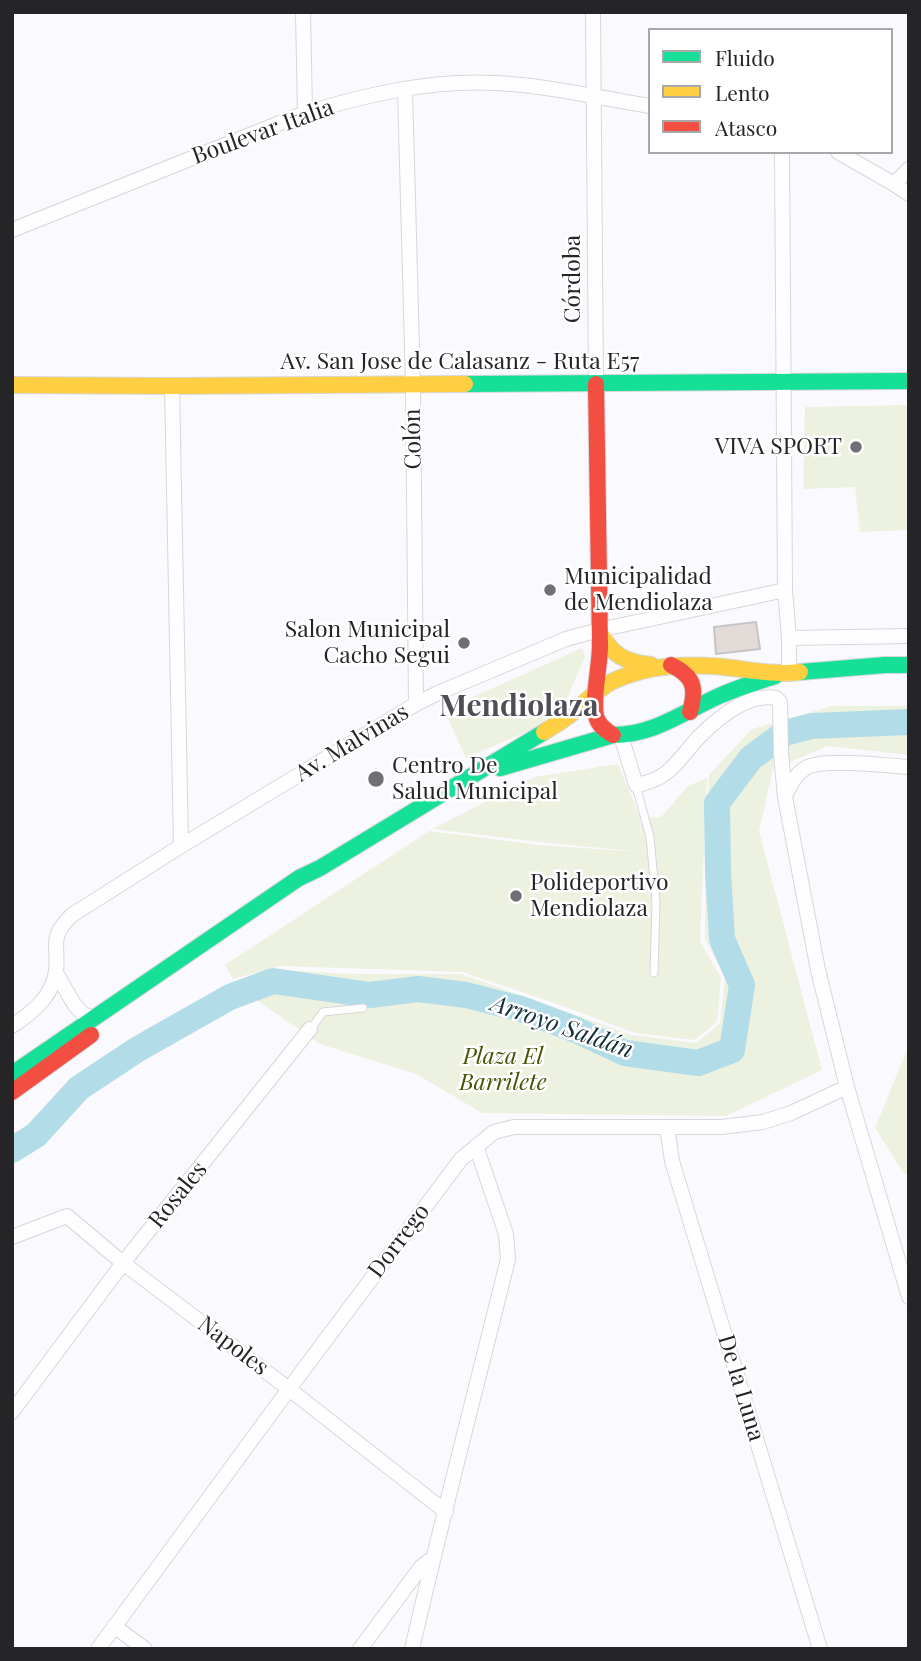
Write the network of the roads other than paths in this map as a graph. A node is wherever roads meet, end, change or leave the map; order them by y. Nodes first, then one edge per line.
1 (303, 12) edge
2 (593, 12) edge
3 (405, 89) junction
4 (595, 97) junction
5 (648, 106) edge
6 (305, 113) junction
7 (782, 154) edge
8 (842, 154) edge
9 (909, 169) edge
10 (894, 184) junction
11 (909, 194) edge
12 (12, 230) edge
13 (909, 381) edge
14 (785, 383) junction
15 (596, 384) junction
16 (12, 385) edge
17 (413, 385) junction
18 (172, 386) junction
19 (786, 590) junction
20 (599, 630) junction
21 (909, 636) edge
22 (789, 638) junction
23 (665, 665) junction
24 (909, 665) edge
25 (784, 674) junction
26 (598, 690) junction
27 (416, 704) junction
28 (690, 712) junction
29 (617, 736) junction
30 (909, 767) edge
31 (467, 778) junction
32 (636, 785) junction
33 (785, 797) junction
34 (181, 846) junction
35 (320, 868) junction
36 (56, 973) junction
37 (654, 973) dead end
38 (363, 1007) dead end
39 (94, 1018) junction
40 (12, 1026) edge
41 (310, 1029) joint
42 (12, 1074) edge
43 (847, 1087) junction
44 (12, 1092) edge
45 (667, 1127) junction
46 (476, 1146) junction
47 (12, 1237) edge
48 (123, 1263) junction
49 (909, 1297) edge
50 (289, 1389) junction
51 (12, 1412) edge
52 (446, 1512) junction
53 (433, 1558) junction
54 (114, 1626) junction
55 (98, 1649) edge
56 (145, 1649) edge
57 (360, 1649) edge
58 (412, 1649) edge
59 (820, 1649) edge

1 - 6 street
2 - 4 street, Córdoba
3 - 4 street, Boulevar Italia
3 - 6 street, Boulevar Italia
3 - 17 street, Colón
4 - 5 street, Boulevar Italia
4 - 15 street, Córdoba
6 - 12 street, Boulevar Italia
7 - 14 street
8 - 10 street
9 - 10 street
10 - 11 street
13 - 14 main road, Av. San Jose de Calasanz - Ruta E57
14 - 15 main road, Av. San Jose de Calasanz - Ruta E57
14 - 19 street
15 - 17 main road, Av. San Jose de Calasanz - Ruta E57
15 - 20 main road, Córdoba
16 - 18 main road, Av. San Jose de Calasanz - Ruta E57
17 - 18 main road, Av. San Jose de Calasanz - Ruta E57
17 - 27 street, Colón
18 - 34 street
19 - 20 street, Av. Malvinas
19 - 22 street
20 - 23 main road
20 - 26 main road, Córdoba
20 - 27 street, Av. Malvinas
21 - 22 street
22 - 25 street
23 - 25 main road
23 - 26 main road
23 - 28 main road
24 - 25 main road
25 - 28 main road
26 - 29 main road, Córdoba
26 - 31 main road
27 - 34 street, Av. Malvinas
28 - 29 main road
29 - 31 main road
29 - 32 street
30 - 33 street
31 - 35 main road
32 - 33 street
32 - 37 lane
33 - 43 street
34 - 36 street, Av. Malvinas
35 - 39 main road
35 - 44 main road
36 - 39 street
36 - 40 street, Av. Malvinas
38 - 41 lane, Rosales
39 - 42 main road
41 - 48 street, Rosales
43 - 45 street, Dorrego
43 - 49 street
45 - 46 street, Dorrego
45 - 59 street, De la Luna
46 - 50 street, Dorrego
46 - 52 street
47 - 48 street, Napoles
48 - 50 street, Napoles
48 - 51 street, Rosales
50 - 52 street, Napoles
50 - 54 street, Dorrego
52 - 53 street
53 - 57 street
53 - 58 street
54 - 55 street, Dorrego
54 - 56 street

